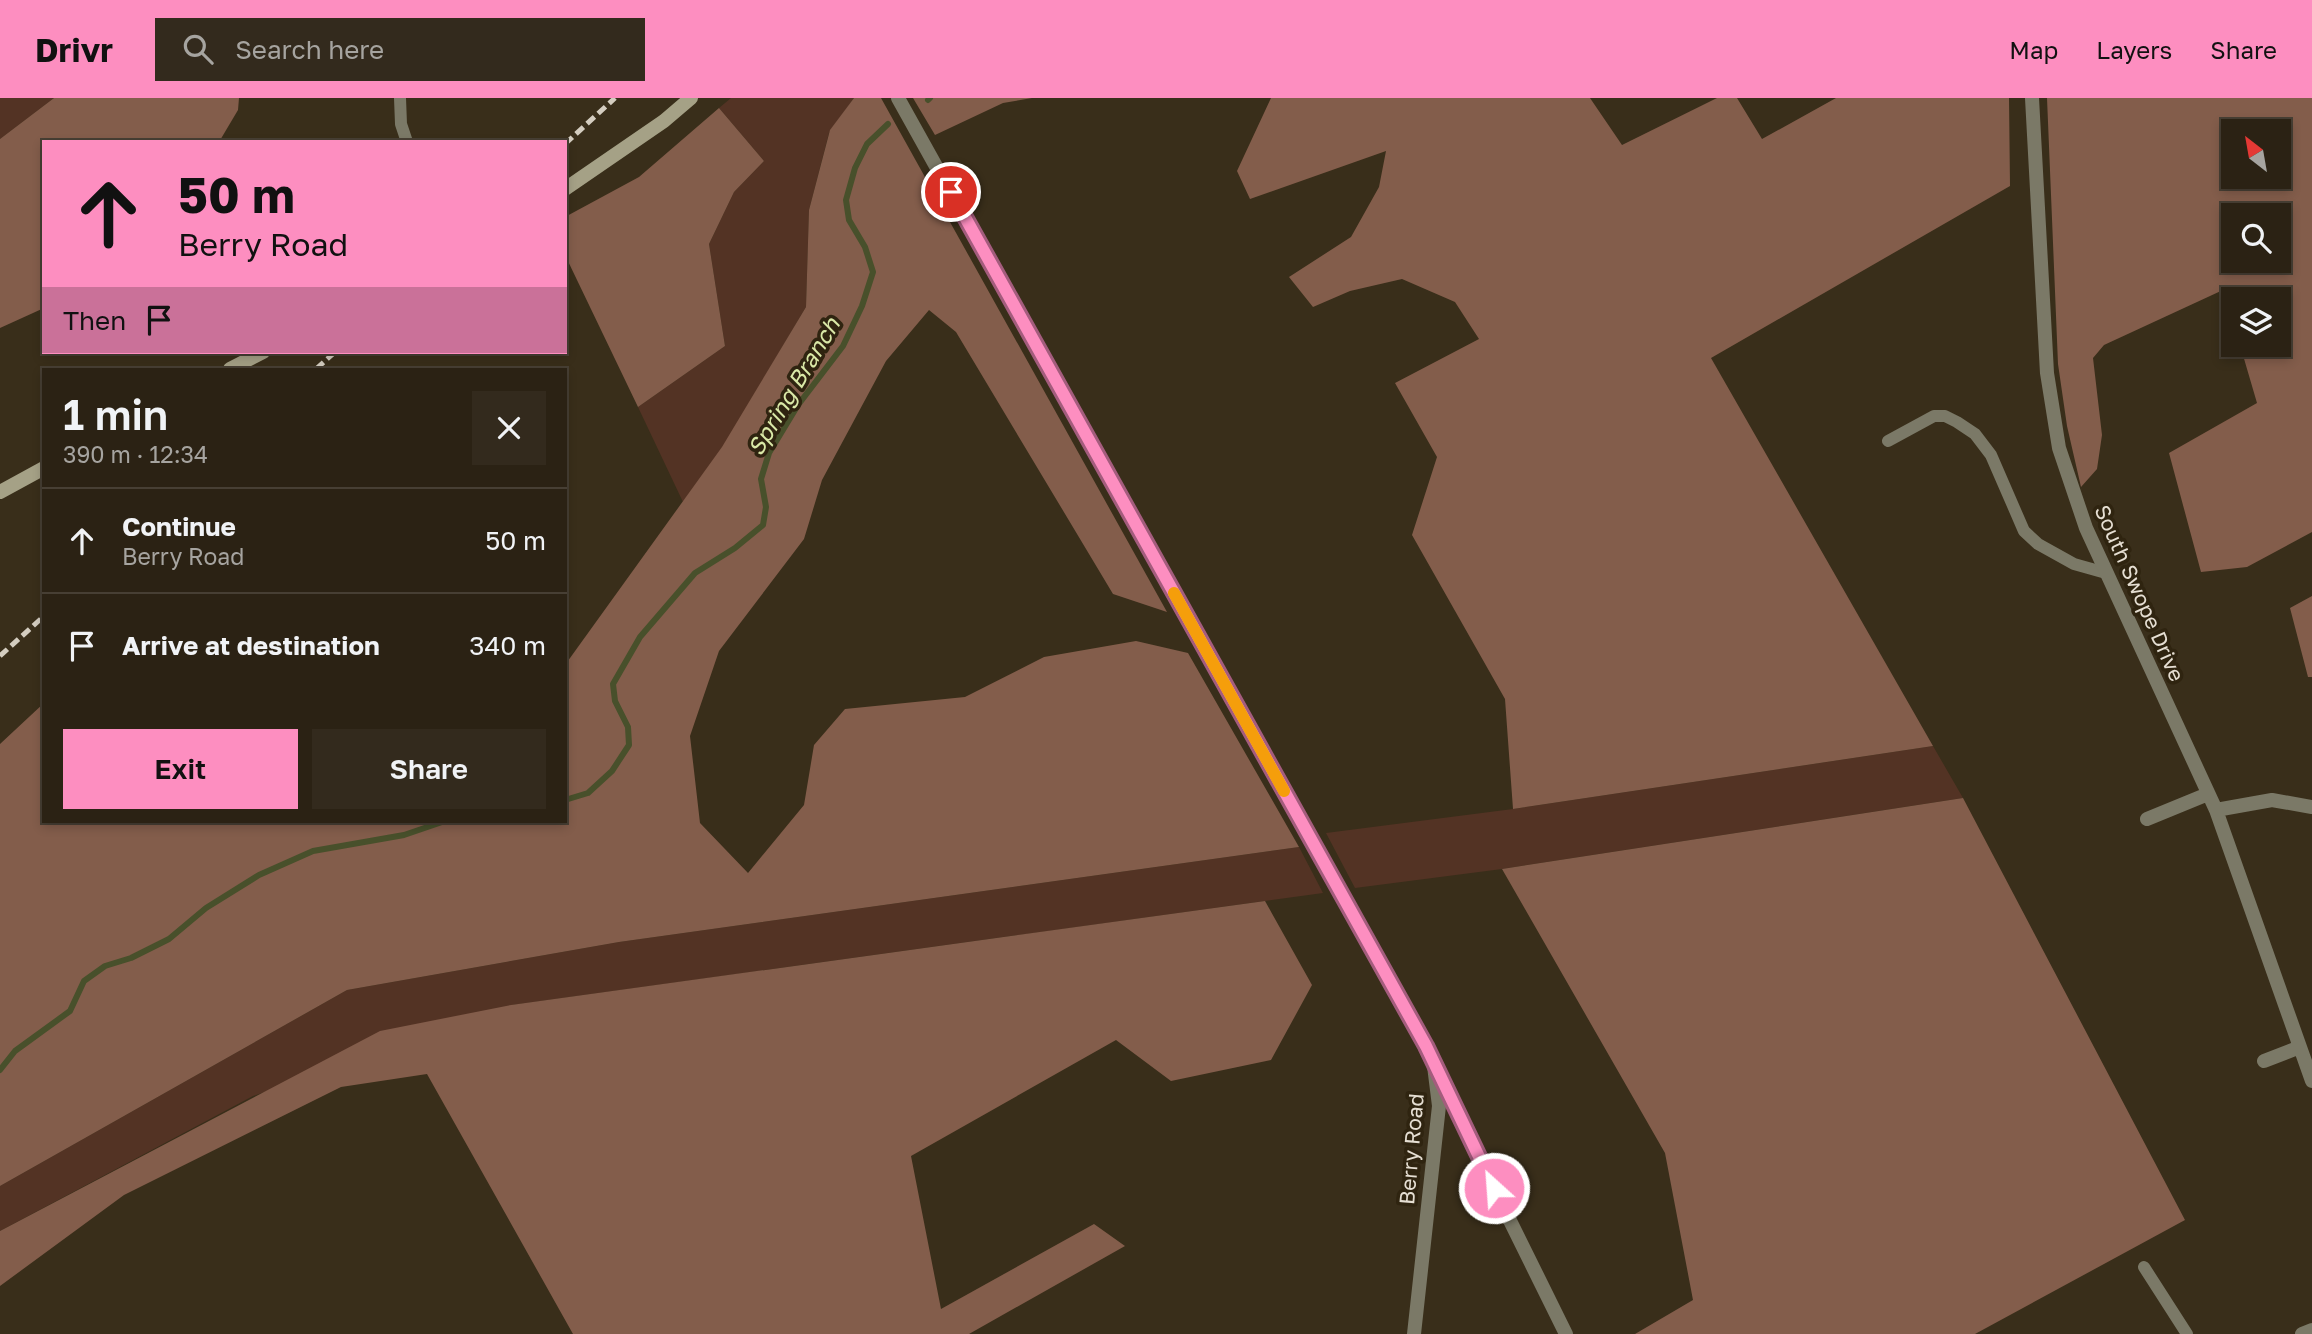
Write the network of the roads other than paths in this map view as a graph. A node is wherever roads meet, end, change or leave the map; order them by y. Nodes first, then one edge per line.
1 (400, 98) edge
2 (691, 98) edge
3 (898, 98) edge
4 (2032, 98) edge
5 (406, 140) edge
6 (567, 188) edge
7 (259, 354) edge
8 (232, 368) edge
9 (1888, 441) dead end
10 (42, 469) edge
11 (0, 492) edge
12 (2106, 573) junction
13 (2208, 794) junction
14 (2312, 807) edge
15 (2216, 810) junction
16 (2147, 819) dead end
17 (2300, 1047) junction
18 (2264, 1061) dead end
19 (1434, 1066) junction
20 (2312, 1081) edge
21 (2144, 1266) dead end
22 (2312, 1330) edge
23 (1415, 1334) edge
24 (1566, 1334) edge
25 (2187, 1334) edge
26 (2302, 1334) edge

1 - 5 lane
2 - 6 main road
3 - 19 street, Berry Road
4 - 12 street, South Swope Drive
7 - 8 main road
9 - 12 lane
10 - 11 main road
12 - 13 street, South Swope Drive
13 - 15 street, South Swope Drive
13 - 16 street
14 - 15 street
15 - 17 street, South Swope Drive
17 - 18 street
17 - 20 street, South Swope Drive
19 - 23 street, Berry Road
19 - 24 street
21 - 25 lane
22 - 26 street

